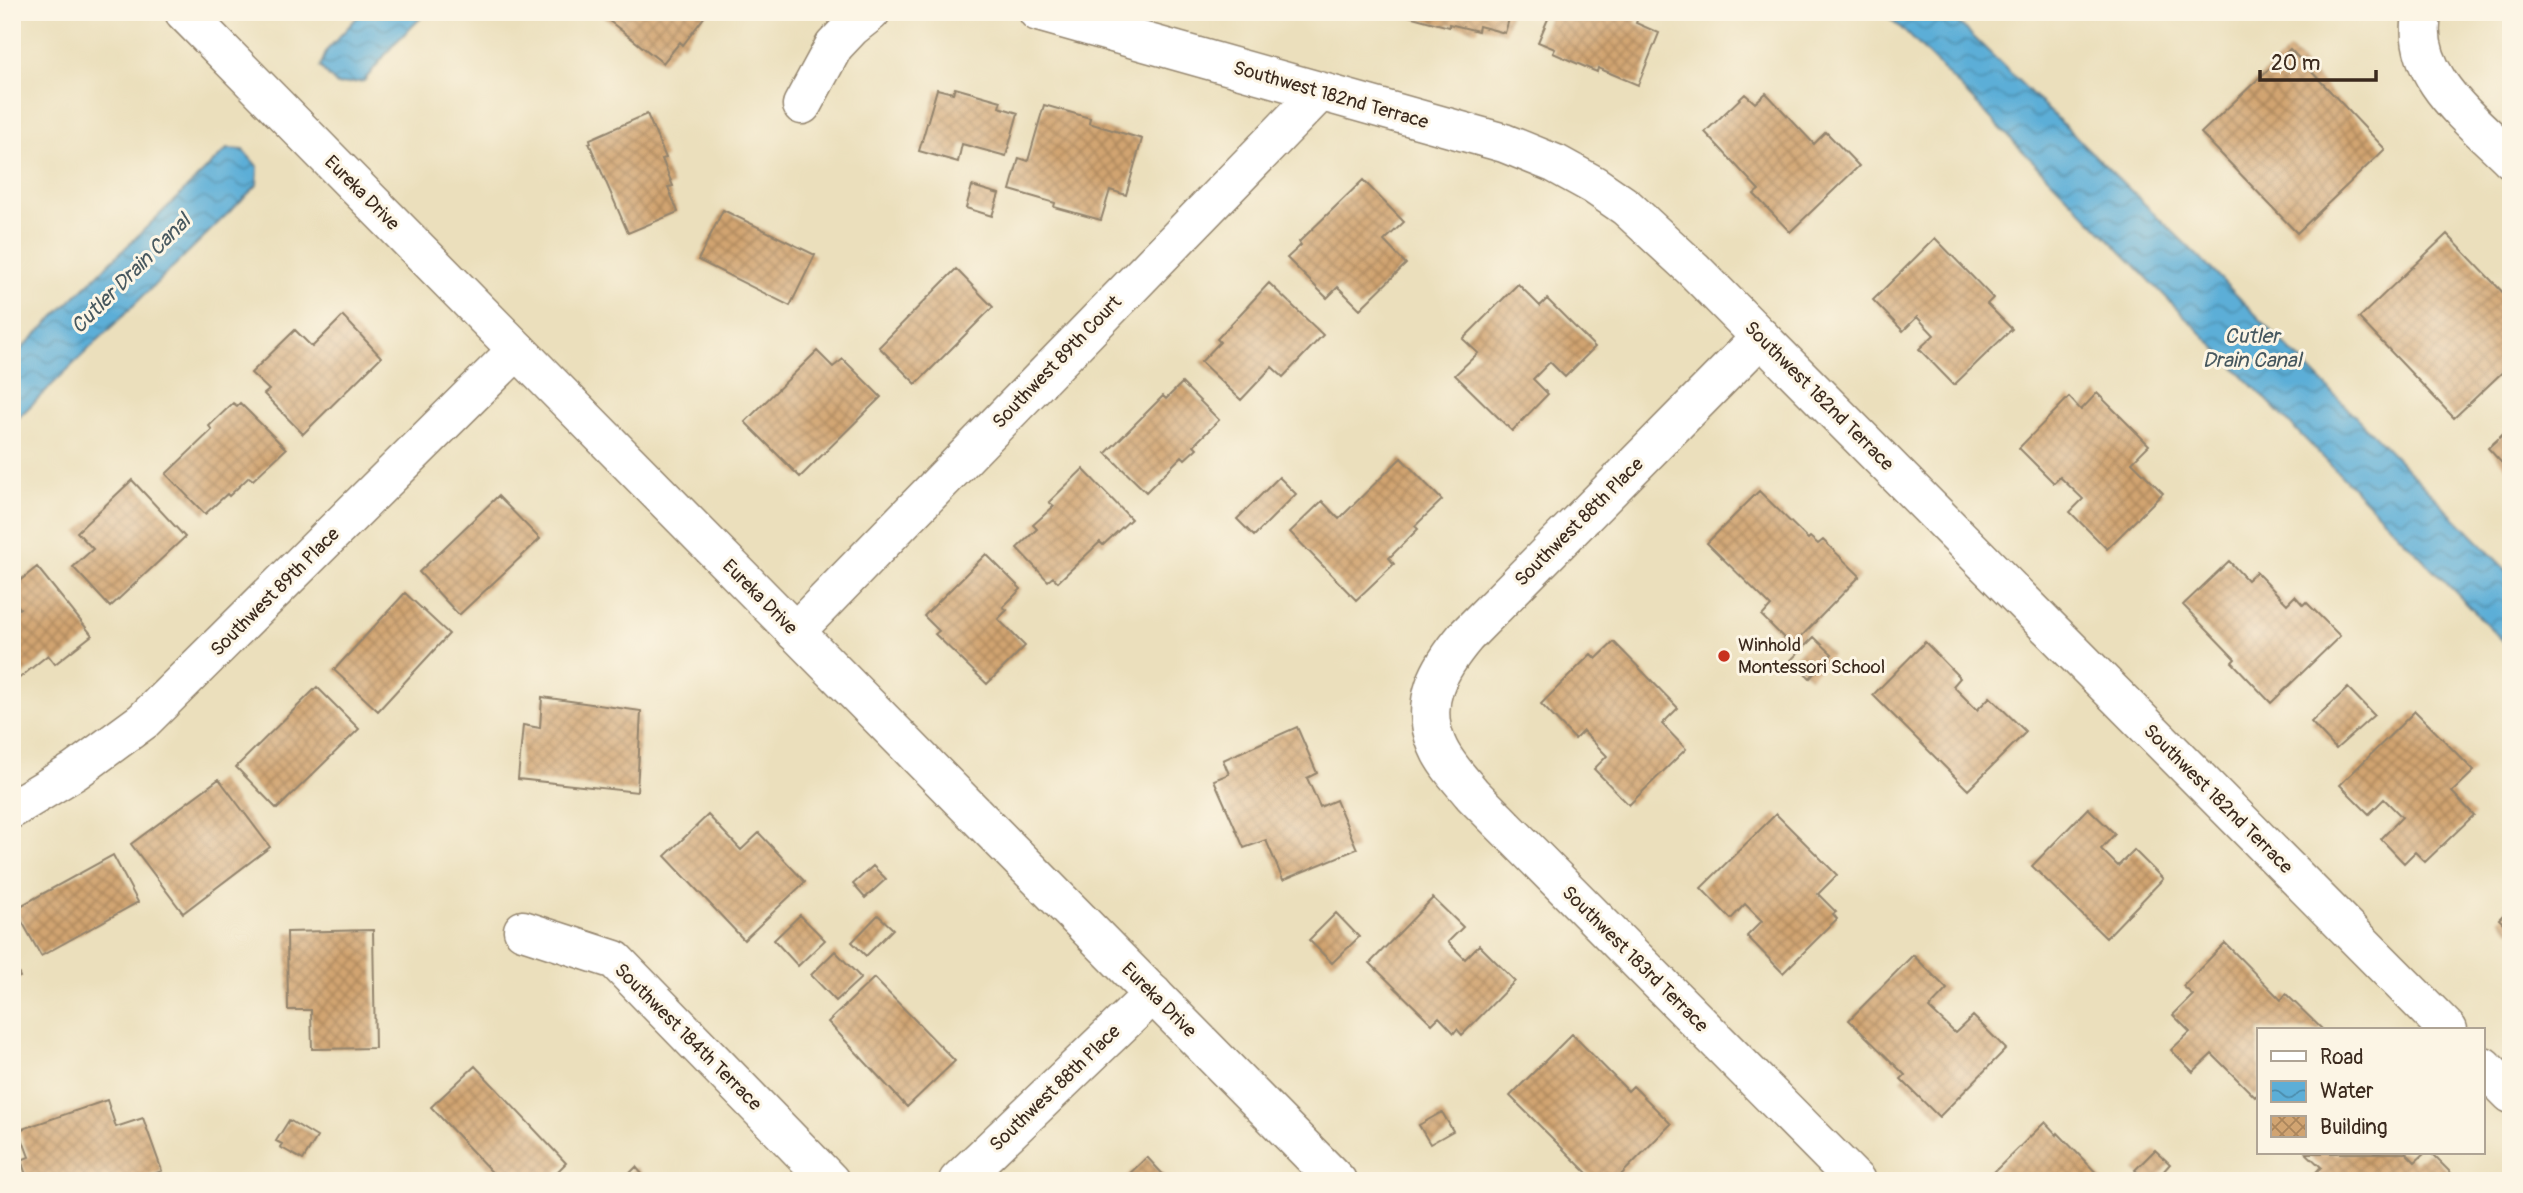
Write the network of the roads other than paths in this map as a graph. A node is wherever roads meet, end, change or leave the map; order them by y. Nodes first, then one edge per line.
1 (184, 12) edge
2 (871, 12) edge
3 (1038, 12) edge
4 (2421, 19) edge
5 (1318, 93) junction
6 (802, 105) dead end
7 (2511, 159) edge
8 (1761, 337) junction
9 (517, 350) junction
10 (795, 632) junction
11 (1432, 725) joint
12 (12, 809) edge
13 (523, 930) dead end
14 (1153, 995) junction
15 (2446, 1028) edge
16 (2484, 1067) edge
17 (2511, 1094) edge
18 (830, 1181) edge
19 (958, 1181) edge
20 (1337, 1181) edge
21 (1856, 1181) edge

1 - 9 street, Eureka Drive
2 - 6 street
3 - 5 street, Southwest 182nd Terrace
4 - 7 street
5 - 8 street, Southwest 182nd Terrace
5 - 10 street, Southwest 89th Court
8 - 11 street, Southwest 88th Place
8 - 15 street, Southwest 182nd Terrace
9 - 10 street, Eureka Drive
9 - 12 street, Southwest 89th Place
10 - 14 street, Eureka Drive
11 - 21 street, Southwest 183rd Terrace
13 - 18 street, Southwest 184th Terrace
14 - 19 street, Southwest 88th Place
14 - 20 street, Eureka Drive
16 - 17 street

